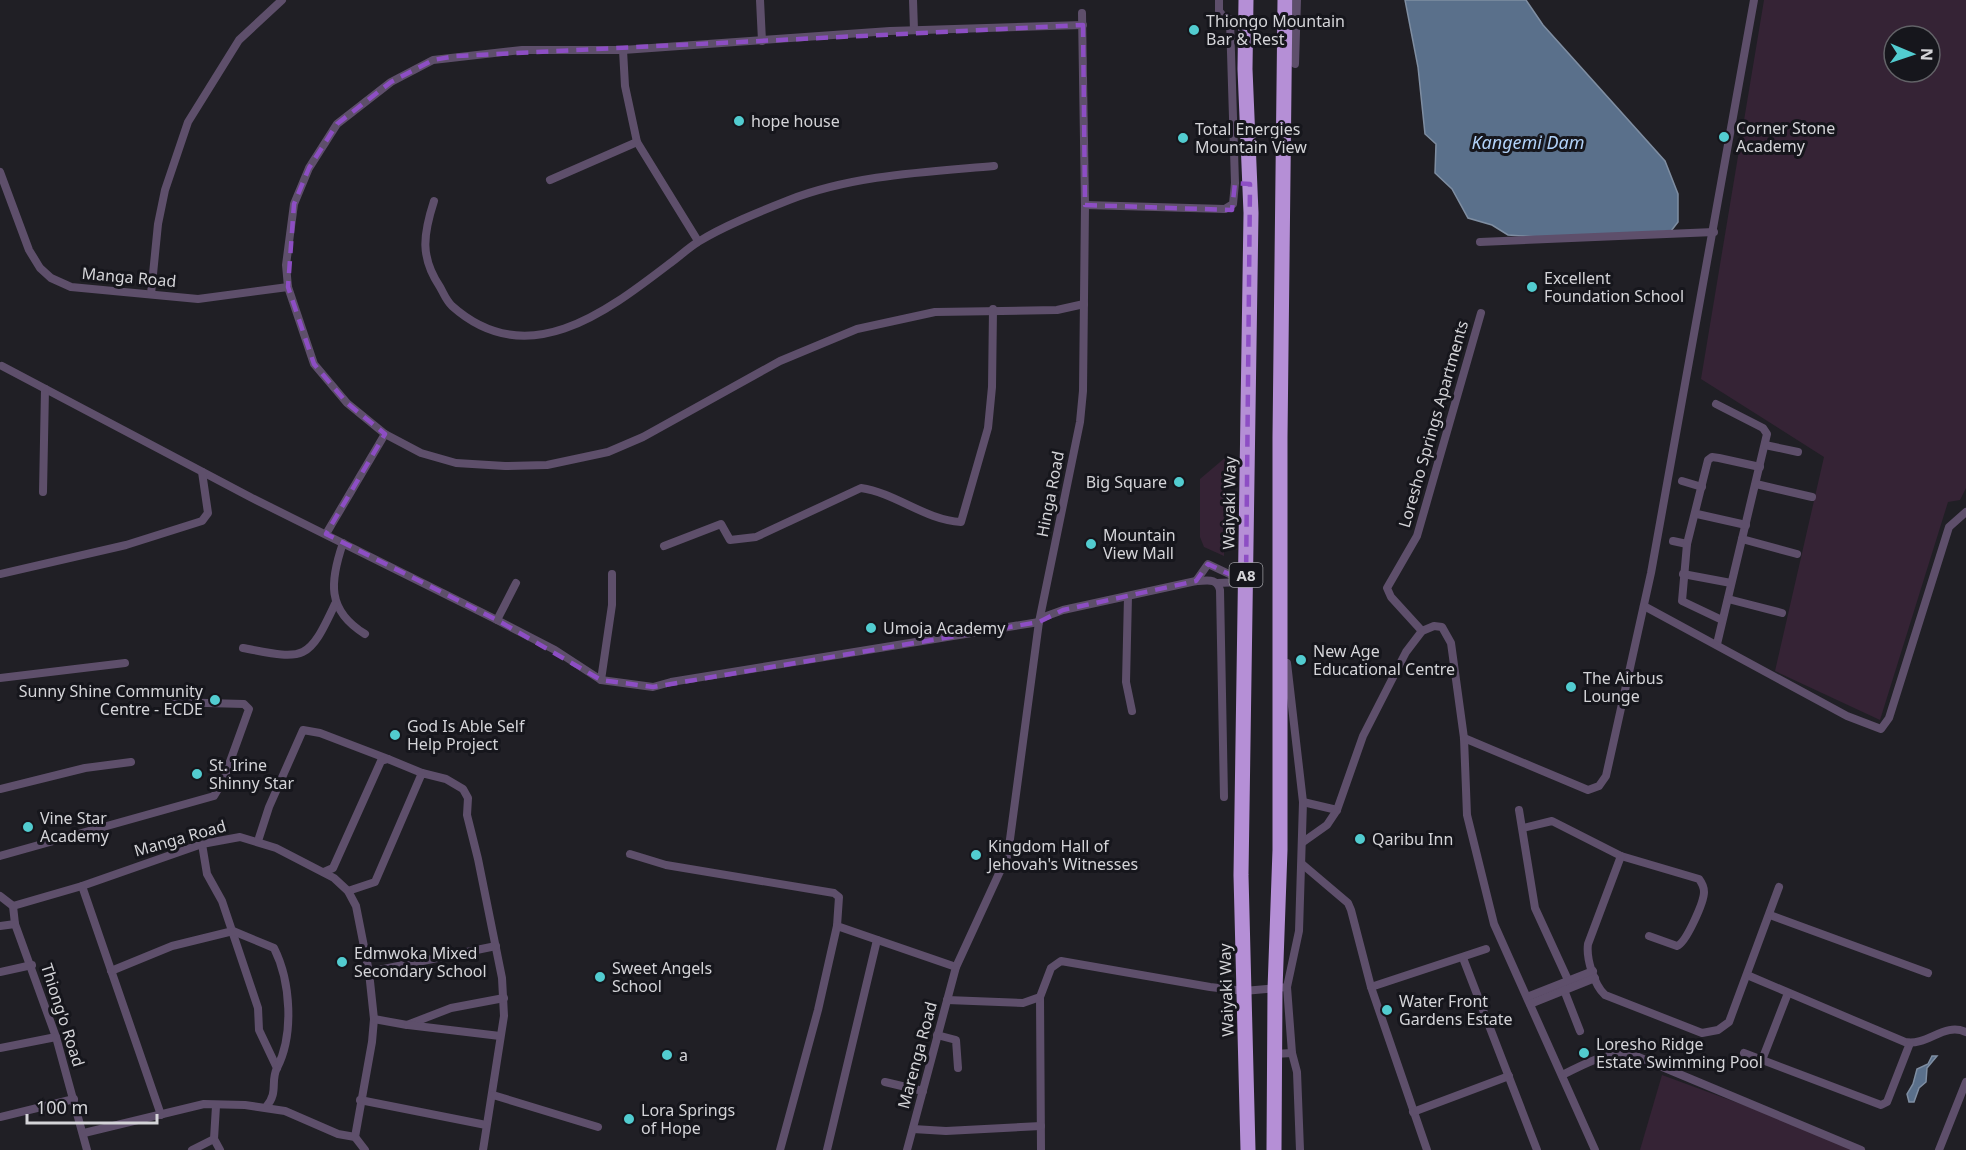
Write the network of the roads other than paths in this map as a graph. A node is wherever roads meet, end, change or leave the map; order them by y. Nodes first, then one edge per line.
1 (282, 0) edge
2 (760, 0) edge
3 (913, 0) edge
4 (1219, 0) edge
5 (1246, 0) edge
6 (1754, 0) edge
7 (1285, 1) edge
8 (1082, 13) dead end
9 (1238, 22) junction
10 (1083, 25) junction
11 (914, 30) junction
12 (762, 41) junction
13 (623, 50) junction
14 (1295, 64) dead end
15 (637, 142) junction
16 (994, 166) dead end
17 (0, 172) edge
18 (550, 180) dead end
19 (1243, 183) junction
20 (434, 201) dead end
21 (1085, 205) junction
22 (1713, 232) junction
23 (698, 241) junction
24 (1480, 242) dead end
25 (288, 287) junction
26 (151, 294) junction
27 (1084, 304) junction
28 (993, 309) junction
29 (1481, 313) dead end
30 (2, 366) dead end
31 (45, 389) junction
32 (1716, 404) dead end
33 (385, 434) junction
34 (1765, 445) junction
35 (1798, 453) dead end
36 (1760, 467) junction
37 (202, 472) junction
38 (1682, 482) dead end
39 (1756, 484) junction
40 (1702, 487) junction
41 (43, 492) dead end
42 (1812, 497) dead end
43 (1966, 512) edge
44 (1697, 514) junction
45 (1746, 525) junction
46 (326, 534) junction
47 (1742, 539) junction
48 (1673, 541) dead end
49 (343, 543) junction
50 (1687, 544) junction
51 (664, 546) dead end
52 (1797, 554) dead end
53 (0, 574) edge
54 (612, 574) dead end
55 (1683, 574) junction
56 (1196, 581) junction
57 (1246, 582) junction
58 (516, 583) dead end
59 (1217, 583) junction
60 (1731, 584) junction
61 (1128, 596) junction
62 (1728, 599) junction
63 (335, 604) junction
64 (1644, 606) junction
65 (1782, 613) dead end
66 (1282, 618) junction
67 (497, 620) junction
68 (1040, 620) junction
69 (1722, 620) junction
70 (1422, 631) junction
71 (365, 634) dead end
72 (1717, 644) junction
73 (243, 648) dead end
74 (125, 663) dead end
75 (0, 678) edge
76 (601, 680) junction
77 (170, 702) dead end
78 (1132, 711) dead end
79 (1464, 738) junction
80 (388, 759) junction
81 (131, 762) dead end
82 (422, 773) junction
83 (0, 789) edge
84 (1224, 797) dead end
85 (1303, 802) junction
86 (1337, 810) junction
87 (1520, 810) dead end
88 (1523, 828) junction
89 (258, 841) junction
90 (1303, 842) junction
91 (202, 844) junction
92 (630, 854) dead end
93 (0, 856) edge
94 (1621, 856) junction
95 (1302, 864) junction
96 (324, 872) junction
97 (82, 886) junction
98 (1779, 887) dead end
99 (348, 891) junction
100 (0, 896) edge
101 (13, 906) junction
102 (1770, 915) junction
103 (15, 924) junction
104 (0, 926) edge
105 (837, 926) junction
106 (233, 931) junction
107 (1649, 936) dead end
108 (878, 940) junction
109 (496, 946) junction
110 (1486, 949) dead end
111 (1463, 958) junction
112 (32, 965) junction
113 (956, 967) junction
114 (111, 970) junction
115 (0, 972) edge
116 (369, 972) junction
117 (1928, 973) dead end
118 (1594, 974) junction
119 (1747, 975) junction
120 (1568, 980) junction
121 (1371, 987) junction
122 (1281, 988) junction
123 (1564, 990) junction
124 (1244, 991) junction
125 (1788, 993) junction
126 (1040, 997) junction
127 (504, 998) junction
128 (947, 1000) junction
129 (1528, 1000) junction
130 (374, 1019) junction
131 (407, 1025) junction
132 (1580, 1031) dead end
133 (1966, 1032) edge
134 (937, 1035) junction
135 (500, 1036) junction
136 (56, 1037) junction
137 (1910, 1042) junction
138 (0, 1048) edge
139 (1274, 1053) junction
140 (1292, 1053) junction
141 (1744, 1053) dead end
142 (1762, 1060) junction
143 (277, 1068) junction
144 (958, 1068) dead end
145 (1562, 1075) junction
146 (1509, 1076) junction
147 (885, 1082) dead end
148 (1966, 1082) edge
149 (923, 1091) junction
150 (493, 1095) junction
151 (74, 1099) junction
152 (360, 1100) junction
153 (216, 1106) junction
154 (266, 1107) junction
155 (1413, 1112) junction
156 (161, 1115) junction
157 (0, 1117) edge
158 (486, 1125) junction
159 (1041, 1126) junction
160 (598, 1127) dead end
161 (913, 1129) junction
162 (84, 1132) junction
163 (355, 1137) junction
164 (214, 1138) junction
165 (87, 1150) edge
166 (192, 1150) edge
167 (220, 1150) edge
168 (365, 1150) edge
169 (483, 1150) edge
170 (780, 1150) edge
171 (827, 1150) edge
172 (907, 1150) edge
173 (1041, 1150) edge
174 (1248, 1150) edge
175 (1274, 1150) edge
176 (1300, 1150) edge
177 (1427, 1150) edge
178 (1537, 1150) edge
179 (1595, 1150) edge
180 (1862, 1150) edge
181 (1939, 1150) edge

1 - 26 street
2 - 12 street
3 - 11 street
4 - 9 street
5 - 9 highway, Waiyaki Way / A8
6 - 22 street
7 - 14 street
7 - 66 highway, A8
8 - 10 street, Hinga Road
9 - 19 highway, Waiyaki Way / A8
10 - 11 street
10 - 21 street, Hinga Road
11 - 12 street
12 - 13 street
13 - 15 street
13 - 25 street
15 - 18 street
15 - 23 street
16 - 23 street
17 - 26 street, Manga Road
19 - 21 street
19 - 57 highway, Waiyaki Way / A8
20 - 23 street
21 - 27 street, Hinga Road
22 - 24 street
22 - 64 street
25 - 26 street, Manga Road
25 - 33 street
27 - 28 street
27 - 68 street, Hinga Road
28 - 33 street
28 - 51 street
29 - 70 street, Loresho Springs Apartments
30 - 31 street
31 - 37 street
31 - 41 street
32 - 34 street
33 - 46 street
34 - 35 street
34 - 36 street
36 - 39 street
36 - 40 street
37 - 46 street
37 - 53 street
38 - 40 street
39 - 42 street
39 - 45 street
40 - 44 street
43 - 72 street
44 - 45 street
44 - 50 street
45 - 47 street
46 - 49 street
47 - 52 street
47 - 60 street
48 - 50 street
49 - 63 street
49 - 67 street
50 - 55 street
54 - 76 street
55 - 60 street
55 - 69 street
56 - 57 street
56 - 59 street
56 - 61 street
57 - 59 street
57 - 124 highway, Waiyaki Way / A8
58 - 67 street
59 - 84 street
60 - 62 street
61 - 68 street
61 - 78 street
62 - 65 street
62 - 69 street
63 - 71 street
63 - 73 street
64 - 72 street
64 - 79 street
66 - 85 street
66 - 122 highway, A8
67 - 76 street
68 - 76 street
68 - 113 street, Hinga Road
69 - 72 street
70 - 79 street
70 - 86 street
74 - 75 street
77 - 93 street
79 - 129 street
80 - 82 street
80 - 89 street
80 - 96 street
81 - 83 street
82 - 99 street
82 - 109 street
85 - 86 street
85 - 90 street
86 - 90 street
87 - 88 street
88 - 94 street
88 - 120 street
89 - 91 street, Manga Road
89 - 96 street, Manga Road
90 - 95 street
91 - 97 street, Manga Road
91 - 106 street
92 - 105 street
94 - 107 street
94 - 118 street
95 - 121 street
95 - 122 street
96 - 99 street, Manga Road
97 - 101 street, Manga Road
97 - 114 street
98 - 102 street
99 - 116 street
100 - 101 street
101 - 103 street, Thiong'o Road
102 - 117 street
102 - 119 street
103 - 104 street
103 - 112 street, Thiong'o Road
105 - 108 street
105 - 170 street
106 - 114 street
106 - 143 street
106 - 143 street
108 - 113 street
108 - 171 street
109 - 116 street
109 - 127 street
110 - 111 street
111 - 121 street
111 - 146 street
112 - 115 street
112 - 136 street, Thiong'o Road
113 - 128 street, Marenga Road
114 - 156 street
116 - 130 street
118 - 119 street
118 - 120 street
118 - 123 street
119 - 125 street
120 - 129 street
121 - 155 street
122 - 124 street
122 - 139 highway, A8
122 - 140 street
123 - 129 street
123 - 132 street
124 - 126 street
124 - 174 highway, Waiyaki Way / A8
125 - 137 street
125 - 142 street
126 - 128 street
126 - 159 street
127 - 131 street
127 - 135 street
128 - 134 street, Marenga Road
129 - 145 street
130 - 131 street
130 - 152 street
131 - 135 street
133 - 137 street
134 - 144 street
134 - 149 street, Marenga Road
135 - 150 street
136 - 138 street
136 - 151 street, Thiong'o Road
137 - 142 street
139 - 140 street
139 - 175 highway, A8
140 - 176 street
141 - 142 street
143 - 154 street
145 - 179 street
145 - 180 street
146 - 155 street
146 - 178 street
147 - 149 street
148 - 181 street
149 - 161 street, Marenga Road
150 - 158 street
150 - 160 street
151 - 157 street
151 - 162 street, Thiong'o Road
152 - 158 street
152 - 163 street
153 - 154 street
153 - 156 street
153 - 164 street
154 - 163 street
155 - 177 street
156 - 162 street
158 - 169 street
159 - 161 street
159 - 173 street
161 - 172 street, Marenga Road
162 - 165 street, Thiong'o Road
163 - 168 street
164 - 166 street
164 - 167 street

